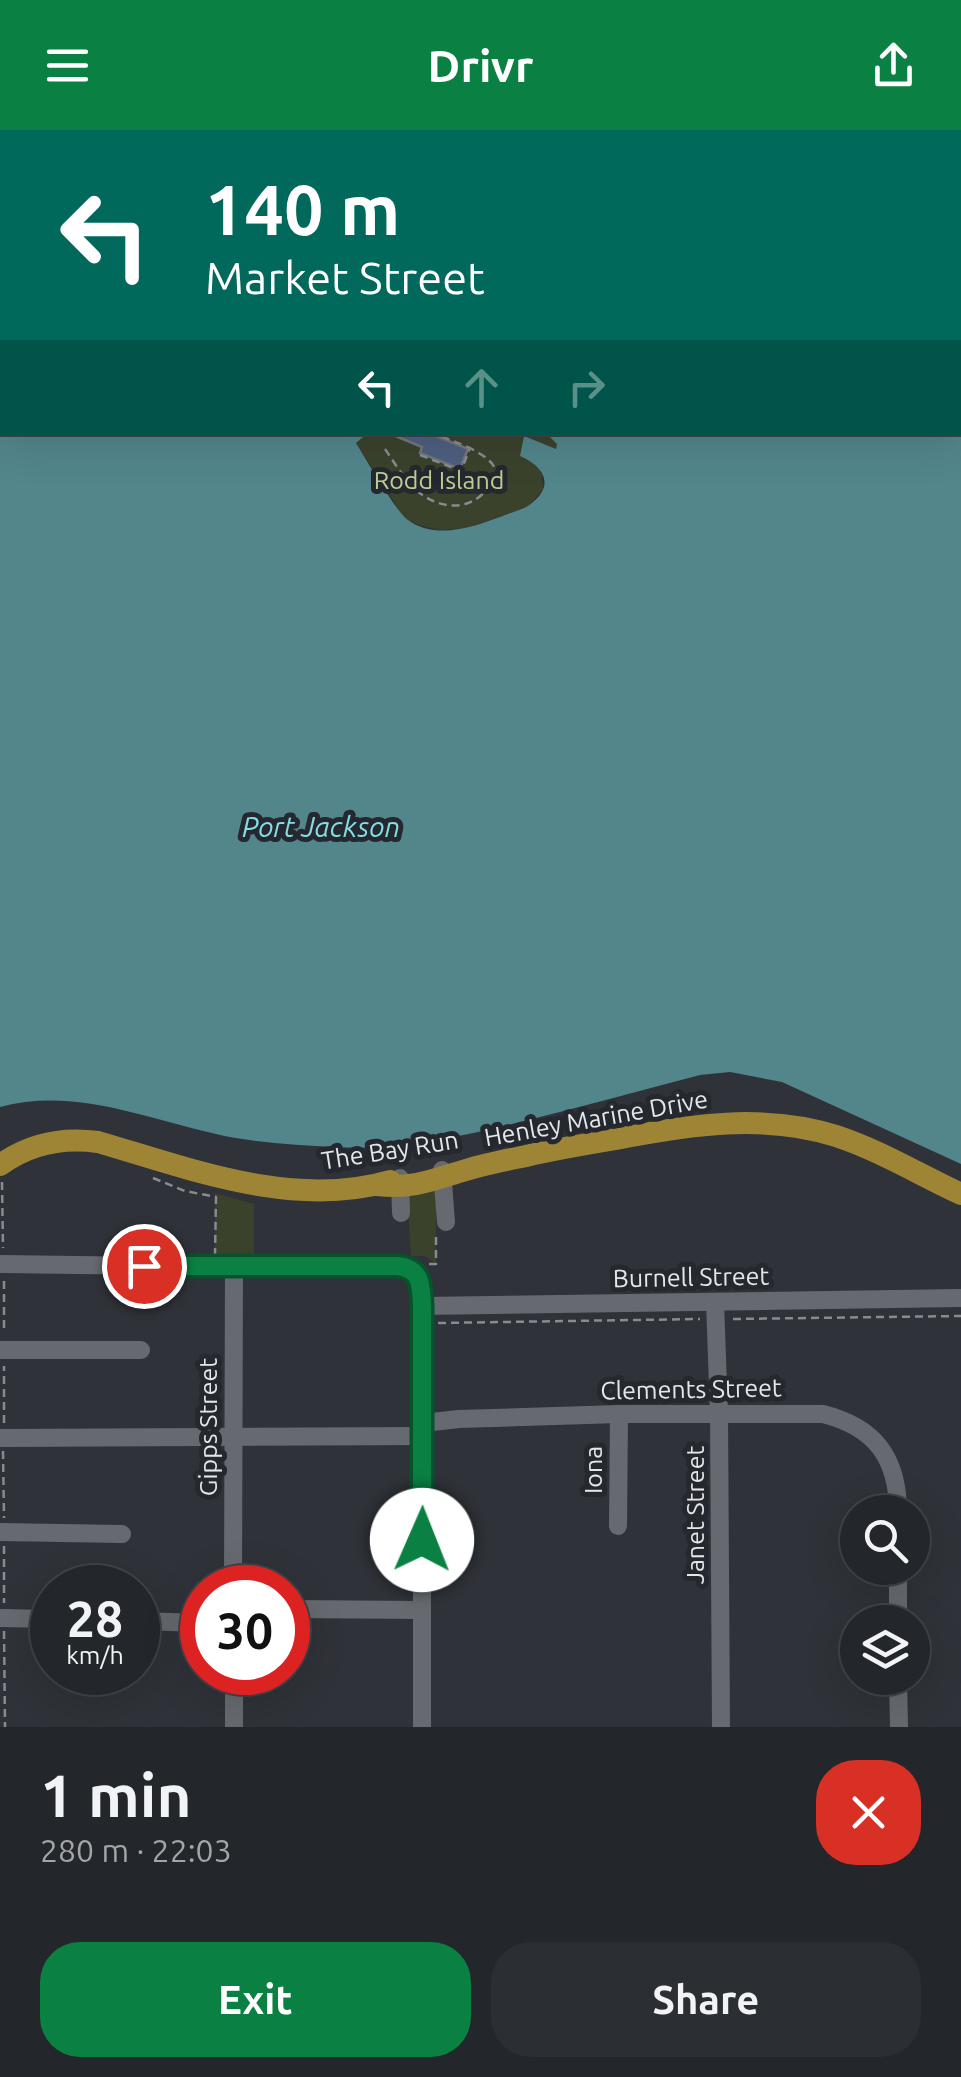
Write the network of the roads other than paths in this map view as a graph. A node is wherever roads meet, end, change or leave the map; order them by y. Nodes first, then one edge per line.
1 (0, 1166) edge
2 (443, 1174) junction
3 (392, 1184) junction
4 (961, 1194) edge
5 (402, 1213) dead end
6 (446, 1222) dead end
7 (0, 1264) edge
8 (234, 1267) junction
9 (961, 1298) edge
10 (422, 1306) junction
11 (715, 1311) junction
12 (0, 1350) edge
13 (142, 1350) dead end
14 (719, 1413) junction
15 (619, 1414) junction
16 (423, 1430) junction
17 (0, 1438) edge
18 (234, 1438) junction
19 (895, 1495) edge
20 (618, 1526) dead end
21 (0, 1532) edge
22 (122, 1534) dead end
23 (232, 1565) edge
24 (310, 1609) edge
25 (421, 1610) junction
26 (0, 1618) edge
27 (30, 1619) edge
28 (234, 1695) edge
29 (898, 1695) edge
30 (234, 1727) edge
31 (422, 1727) edge
32 (721, 1727) edge
33 (899, 1727) edge

1 - 3 main road, Henley Marine Drive
2 - 3 main road, Henley Marine Drive
2 - 4 main road, Henley Marine Drive
2 - 6 street
3 - 5 street
7 - 8 street
8 - 10 street
8 - 18 street, Gipps Street
9 - 11 street, Burnell Street
10 - 11 street, Burnell Street
10 - 16 street
11 - 14 street, Janet Street
12 - 13 street
14 - 15 street, Clements Street
14 - 19 street, Clements Street
14 - 32 street, Janet Street
15 - 16 street, Clements Street
15 - 20 street, Iona
16 - 18 street, Clements Street
16 - 25 street
17 - 18 street, Clements Street
18 - 23 street, Gipps Street
21 - 22 street
24 - 25 street
25 - 31 street
26 - 27 street
28 - 30 street
29 - 33 street

